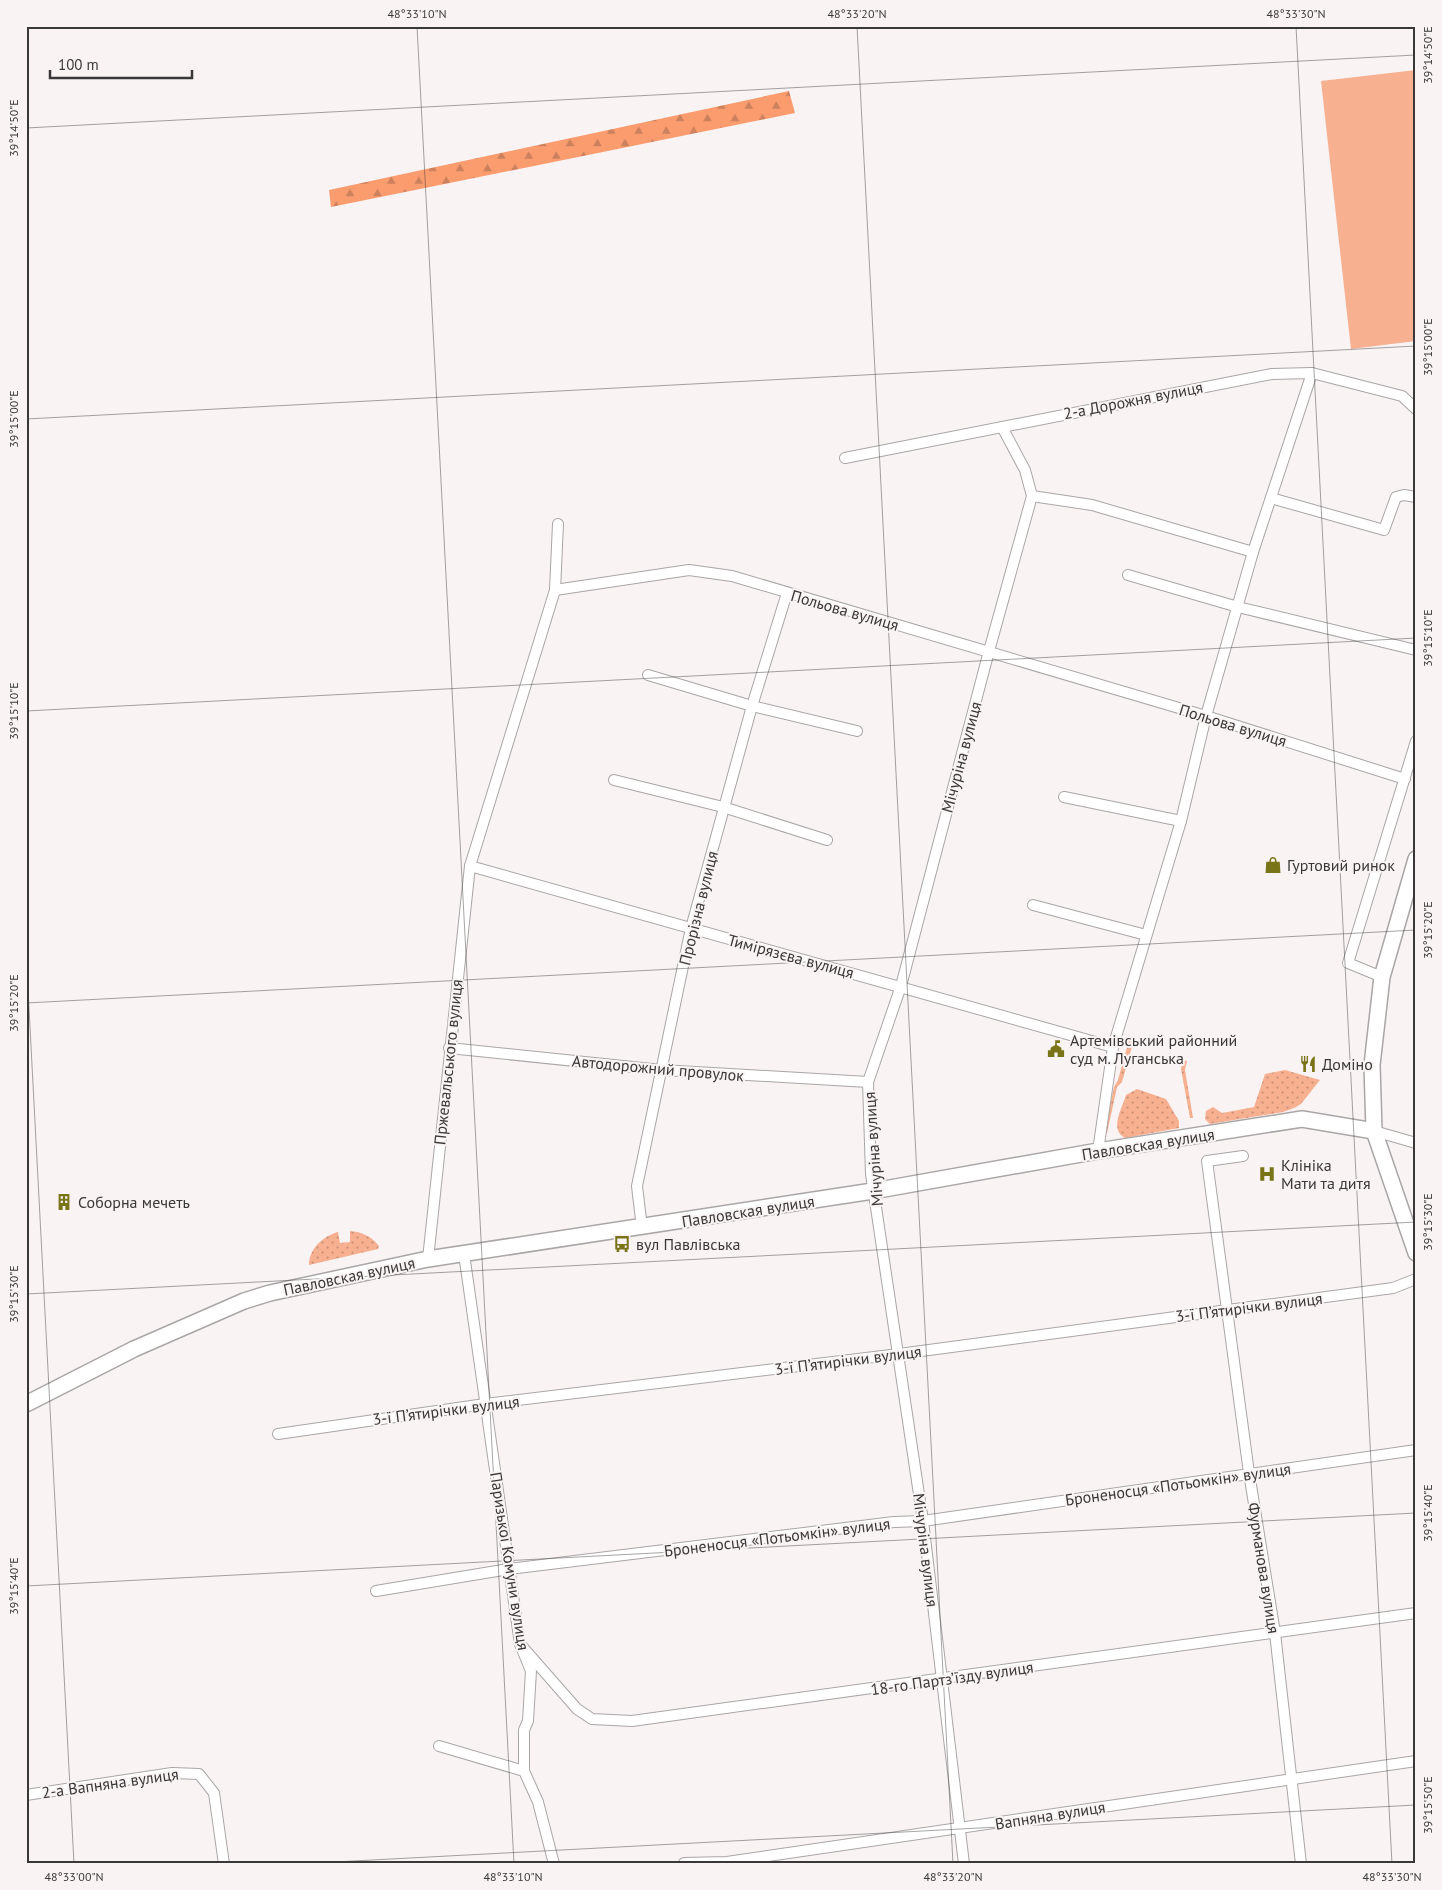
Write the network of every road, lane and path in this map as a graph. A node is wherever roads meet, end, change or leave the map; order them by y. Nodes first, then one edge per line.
1 (1312, 373) junction
2 (1416, 409) edge
3 (1002, 427) junction
4 (845, 458) dead end
5 (1032, 496) junction
6 (1271, 498) junction
7 (1416, 498) edge
8 (558, 524) dead end
9 (1253, 552) junction
10 (1128, 575) dead end
11 (555, 590) junction
12 (787, 593) junction
13 (1238, 607) junction
14 (1416, 650) edge
15 (989, 651) junction
16 (648, 675) dead end
17 (752, 706) junction
18 (1206, 716) junction
19 (857, 731) dead end
20 (1416, 742) edge
21 (1405, 779) junction
22 (614, 780) dead end
23 (1064, 797) dead end
24 (723, 808) junction
25 (1181, 821) junction
26 (827, 840) dead end
27 (1416, 860) edge
28 (470, 866) junction
29 (1033, 905) dead end
30 (691, 928) junction
31 (1146, 935) junction
32 (1382, 977) junction
33 (901, 986) junction
34 (1113, 1047) junction
35 (449, 1048) junction
36 (662, 1070) junction
37 (868, 1082) junction
38 (1374, 1131) junction
39 (1416, 1143) edge
40 (1098, 1151) junction
41 (1243, 1156) dead end
42 (874, 1191) junction
43 (642, 1228) junction
44 (1416, 1253) edge
45 (464, 1254) junction
46 (428, 1259) junction
47 (1416, 1279) edge
48 (1227, 1310) junction
49 (899, 1354) junction
50 (26, 1404) edge
51 (485, 1404) junction
52 (278, 1434) dead end
53 (1416, 1450) edge
54 (1249, 1473) junction
55 (923, 1521) junction
56 (509, 1569) junction
57 (376, 1591) dead end
58 (1416, 1613) edge
59 (1275, 1633) junction
60 (520, 1644) junction
61 (943, 1680) junction
62 (439, 1746) dead end
63 (1416, 1761) edge
64 (524, 1771) junction
65 (1291, 1779) junction
66 (26, 1795) edge
67 (960, 1829) junction
68 (684, 1863) edge
69 (728, 1863) edge
70 (224, 1864) edge
71 (554, 1864) edge
72 (964, 1864) edge
73 (1301, 1864) edge

1 - 2 street, 2-а Дорожня вулиця
1 - 3 street, 2-а Дорожня вулиця
1 - 6 street
3 - 4 street, 2-а Дорожня вулиця
3 - 5 street
5 - 9 street
5 - 15 street, Мічуріна вулиця
6 - 7 street
6 - 9 street
8 - 11 street
9 - 13 street
10 - 13 street
11 - 12 street, Польова вулиця
11 - 28 street
12 - 15 street, Польова вулиця
12 - 17 street, Прорізна вулиця
13 - 14 street
13 - 18 street
15 - 18 street, Польова вулиця
15 - 33 street, Мічуріна вулиця
16 - 17 street
17 - 19 street
17 - 24 street, Прорізна вулиця
18 - 21 street, Польова вулиця
18 - 25 street
20 - 21 street
21 - 32 street
22 - 24 street
23 - 25 street
24 - 26 street
24 - 30 street, Прорізна вулиця
25 - 31 street
27 - 32 main road
28 - 30 street, Тимірязєва вулиця
28 - 35 street, Пржевальського вулиця
29 - 31 street
30 - 33 street, Тимірязєва вулиця
30 - 36 street, Прорізна вулиця
31 - 34 street
32 - 38 main road
33 - 34 street, Тимірязєва вулиця
33 - 37 street, Мічуріна вулиця
34 - 40 street
35 - 36 street, Автодорожний провулок
35 - 46 street, Пржевальського вулиця
36 - 37 street, Автодорожний провулок
36 - 43 street, Прорізна вулиця
37 - 42 street, Мічуріна вулиця
38 - 39 street
38 - 40 main road, Павловская вулиця
38 - 44 main road
40 - 42 main road, Павловская вулиця
41 - 48 street, Фурманова вулиця
42 - 43 main road, Павловская вулиця
42 - 49 street, Мічуріна вулиця
43 - 45 main road, Павловская вулиця
45 - 46 main road, Павловская вулиця
45 - 51 street, Паризької Комуни вулиця
46 - 50 main road, Павловская вулиця
47 - 48 street, 3-ї П’ятирічки вулиця
48 - 49 street, 3-ї П’ятирічки вулиця
48 - 54 street, Фурманова вулиця
49 - 51 street, 3-ї П’ятирічки вулиця
49 - 55 street, Мічуріна вулиця
51 - 52 street, 3-ї П’ятирічки вулиця
51 - 56 street, Паризької Комуни вулиця
53 - 54 street, Броненосця «Потьомкін» вулиця
54 - 55 street, Броненосця «Потьомкін» вулиця
54 - 59 street, Фурманова вулиця
55 - 56 street, Броненосця «Потьомкін» вулиця
55 - 61 street, Мічуріна вулиця
56 - 57 street, Броненосця «Потьомкін» вулиця
56 - 60 street, Паризької Комуни вулиця
58 - 59 street, 18-го Партз’їзду вулиця
59 - 61 street, 18-го Партз’їзду вулиця
59 - 65 street, Фурманова вулиця
60 - 61 street, 18-го Партз’їзду вулиця
60 - 64 street, Паризької Комуни вулиця
61 - 67 street, Мічуріна вулиця
62 - 64 street
63 - 65 street, Вапняна вулиця
64 - 71 street, Паризької Комуни вулиця
65 - 67 street, Вапняна вулиця
65 - 73 street, Фурманова вулиця
66 - 70 street, 2-а Вапняна вулиця
67 - 69 street, Вапняна вулиця
67 - 72 street, Мічуріна вулиця
68 - 69 street, Вапняна вулиця

